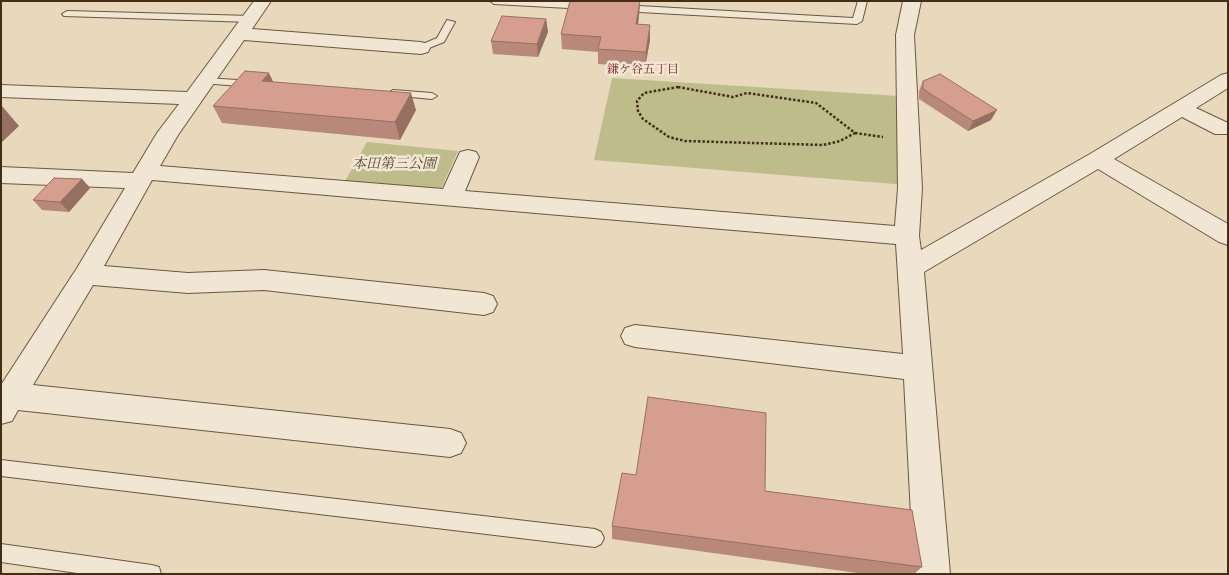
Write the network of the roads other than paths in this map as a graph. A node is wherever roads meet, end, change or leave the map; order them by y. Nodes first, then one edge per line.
1 (494, 1) edge
2 (707, 1) edge
3 (863, 1) edge
4 (912, 1) edge
5 (705, 13) junction
6 (67, 14) dead end
7 (252, 18) edge
8 (450, 22) dead end
9 (421, 48) joint
10 (261, 85) edge
11 (1223, 87) edge
12 (199, 90) junction
13 (1, 91) edge
14 (384, 93) edge
15 (432, 96) dead end
16 (1181, 108) junction
17 (1222, 129) dead end
18 (908, 140) joint
19 (468, 157) dead end
20 (1098, 159) junction
21 (1, 175) edge
22 (143, 177) junction
23 (451, 197) junction
24 (907, 236) junction
25 (1228, 236) edge
26 (911, 268) junction
27 (86, 276) junction
28 (484, 304) dead end
29 (635, 336) dead end
30 (917, 368) junction
31 (5, 404) edge
32 (450, 443) dead end
33 (1, 468) edge
34 (595, 538) dead end
35 (1, 553) edge
36 (152, 574) edge
37 (932, 574) edge

1 - 5 lane
2 - 5 lane
3 - 5 lane
4 - 18 street
6 - 7 lane
7 - 9 street
7 - 12 street
8 - 9 lane
10 - 12 lane
11 - 16 street
12 - 13 street
12 - 22 street
14 - 15 lane
16 - 17 street
16 - 20 street
18 - 24 street
19 - 23 street
20 - 25 street
20 - 26 street
21 - 22 street
22 - 23 street
22 - 27 street
23 - 24 street
24 - 26 street
26 - 30 street
27 - 28 street
27 - 31 street
29 - 30 street
30 - 37 street
31 - 32 street
33 - 34 lane
35 - 36 lane

